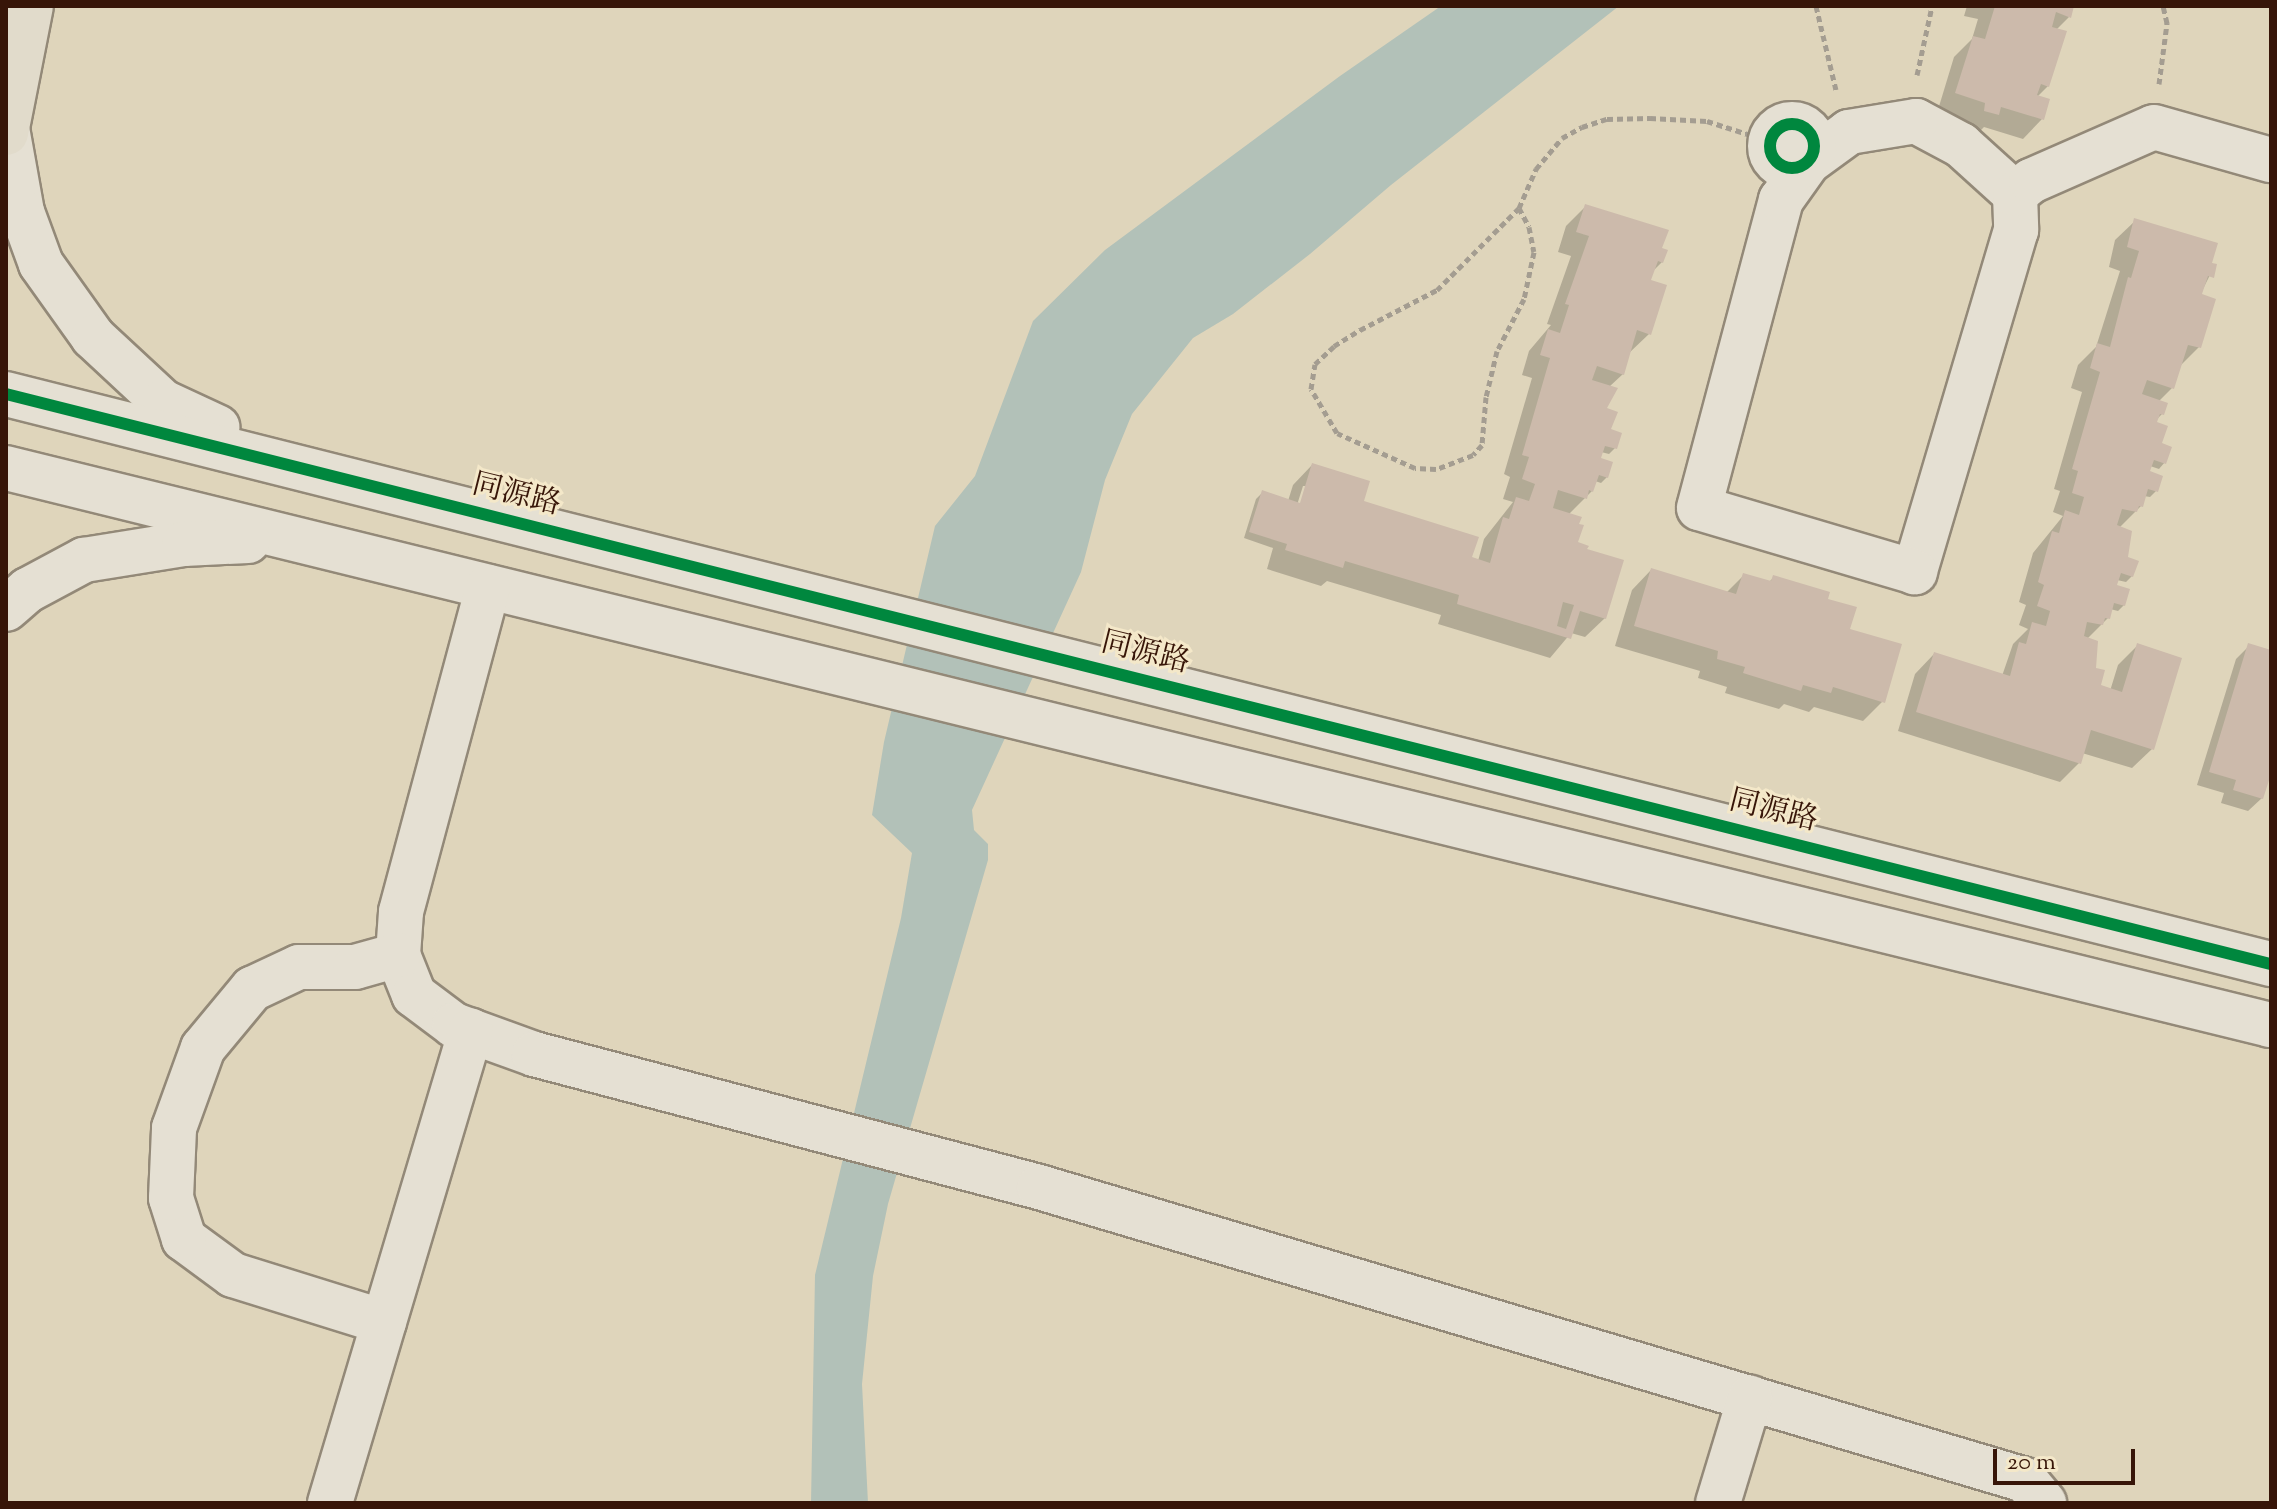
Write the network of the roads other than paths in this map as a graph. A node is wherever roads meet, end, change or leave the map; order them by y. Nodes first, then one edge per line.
1 (31, 6) edge
2 (6, 130) edge
3 (2271, 160) edge
4 (2015, 194) junction
5 (6, 394) edge
6 (6, 468) edge
7 (309, 471) junction
8 (296, 539) junction
9 (488, 587) junction
10 (6, 609) edge
11 (398, 955) junction
12 (2271, 964) edge
13 (2271, 1025) edge
14 (471, 1031) junction
15 (384, 1322) junction
16 (1750, 1398) junction
17 (330, 1503) edge
18 (1718, 1503) edge
19 (2044, 1503) edge

1 - 2 main road
2 - 7 street
3 - 4 street
4 - 4 street
5 - 7 street, 同源路
6 - 8 street
7 - 12 street, 同源路
8 - 9 street
8 - 10 street
9 - 11 street
9 - 13 street
11 - 14 street
11 - 15 street
14 - 15 street
14 - 16 street
15 - 17 street
16 - 18 street
16 - 19 street

